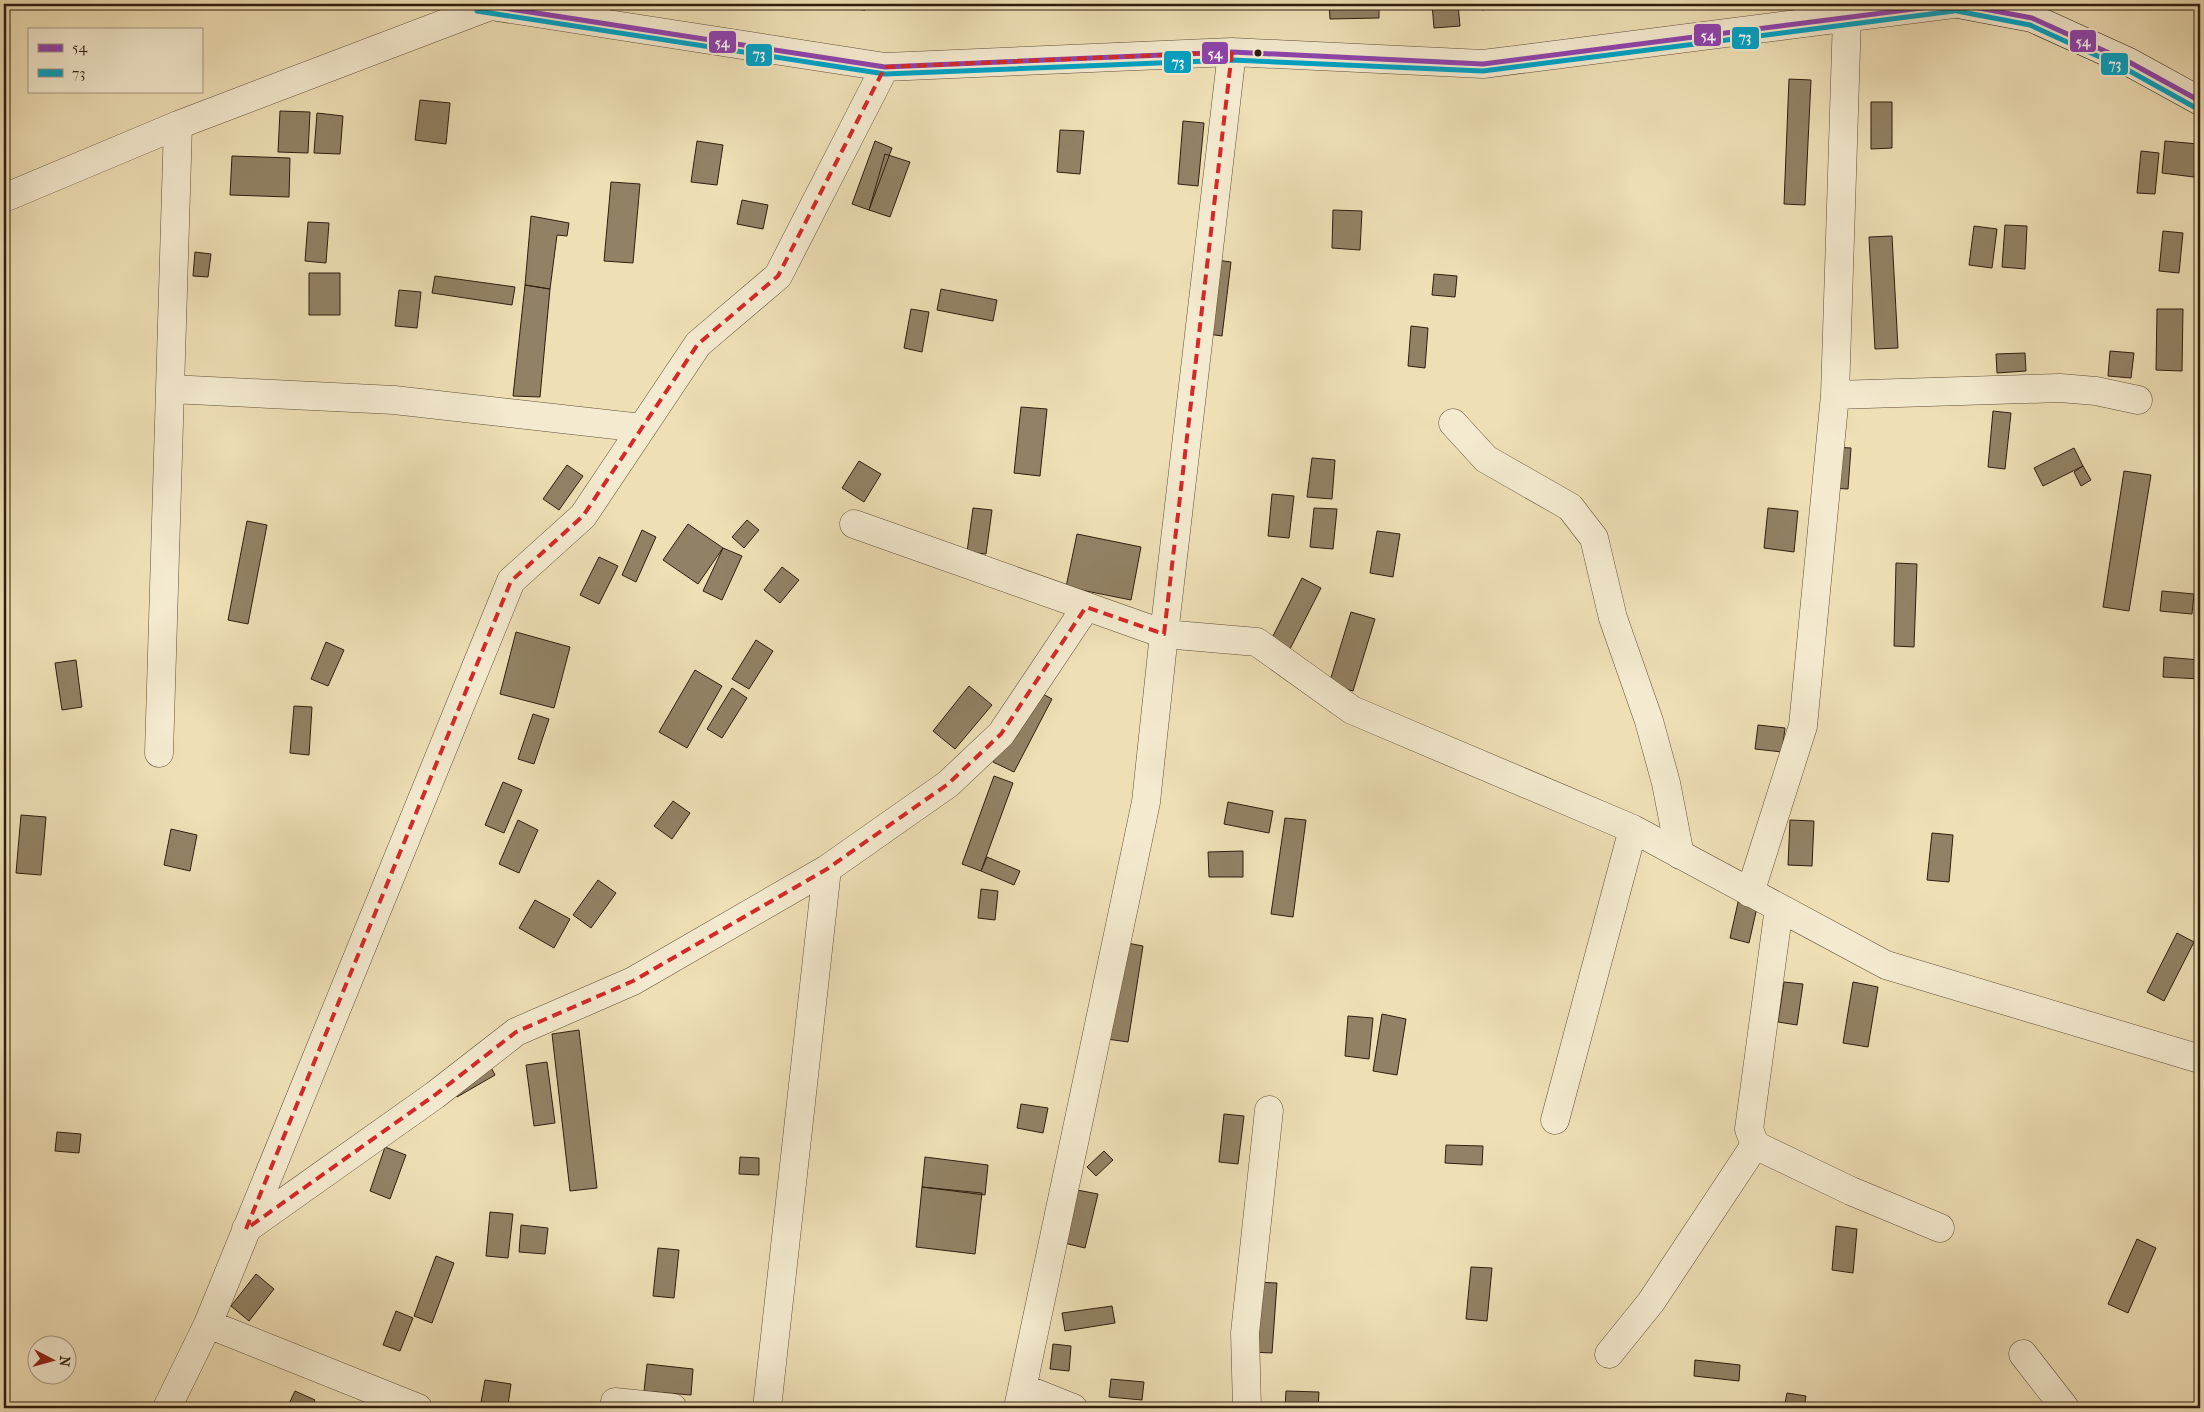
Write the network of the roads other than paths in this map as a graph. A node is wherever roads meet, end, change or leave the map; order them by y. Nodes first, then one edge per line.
1 (1953, 4) edge
2 (1958, 4) edge
3 (483, 5) edge
4 (1847, 17) junction
5 (1232, 52) junction
6 (886, 68) junction
7 (2200, 101) edge
8 (178, 125) junction
9 (4, 198) edge
10 (170, 389) junction
11 (1835, 395) junction
12 (2138, 400) dead end
13 (1454, 423) dead end
14 (642, 428) junction
15 (854, 524) dead end
16 (1086, 606) junction
17 (1164, 634) junction
18 (159, 753) dead end
19 (1633, 829) junction
20 (1680, 855) junction
21 (827, 869) junction
22 (1750, 892) junction
23 (1779, 908) junction
24 (2200, 1058) edge
25 (1270, 1110) dead end
26 (1555, 1120) dead end
27 (1755, 1145) junction
28 (1940, 1228) dead end
29 (246, 1229) junction
30 (208, 1324) junction
31 (1609, 1354) dead end
32 (2023, 1354) dead end
33 (1020, 1398) edge
34 (167, 1408) edge
35 (418, 1408) edge
36 (614, 1408) edge
37 (673, 1408) edge
38 (767, 1408) edge
39 (1073, 1408) edge
40 (1246, 1408) edge
41 (2064, 1408) edge

1 - 4 street
2 - 7 street
3 - 6 street
3 - 8 street
4 - 5 street
4 - 11 street
5 - 6 street
5 - 17 street
6 - 14 street
8 - 9 street
8 - 10 street
10 - 14 street
10 - 18 street
11 - 12 street
11 - 22 street
13 - 20 street
14 - 29 street
15 - 16 street
16 - 17 street
16 - 21 street
17 - 19 street
17 - 33 street
19 - 20 street
19 - 26 street
20 - 22 street
21 - 29 street
21 - 38 street
22 - 23 street
23 - 24 street
23 - 27 street
25 - 40 street
27 - 28 street
27 - 31 street
29 - 30 street
30 - 34 street
30 - 35 street
32 - 41 street
33 - 39 street
36 - 37 street

